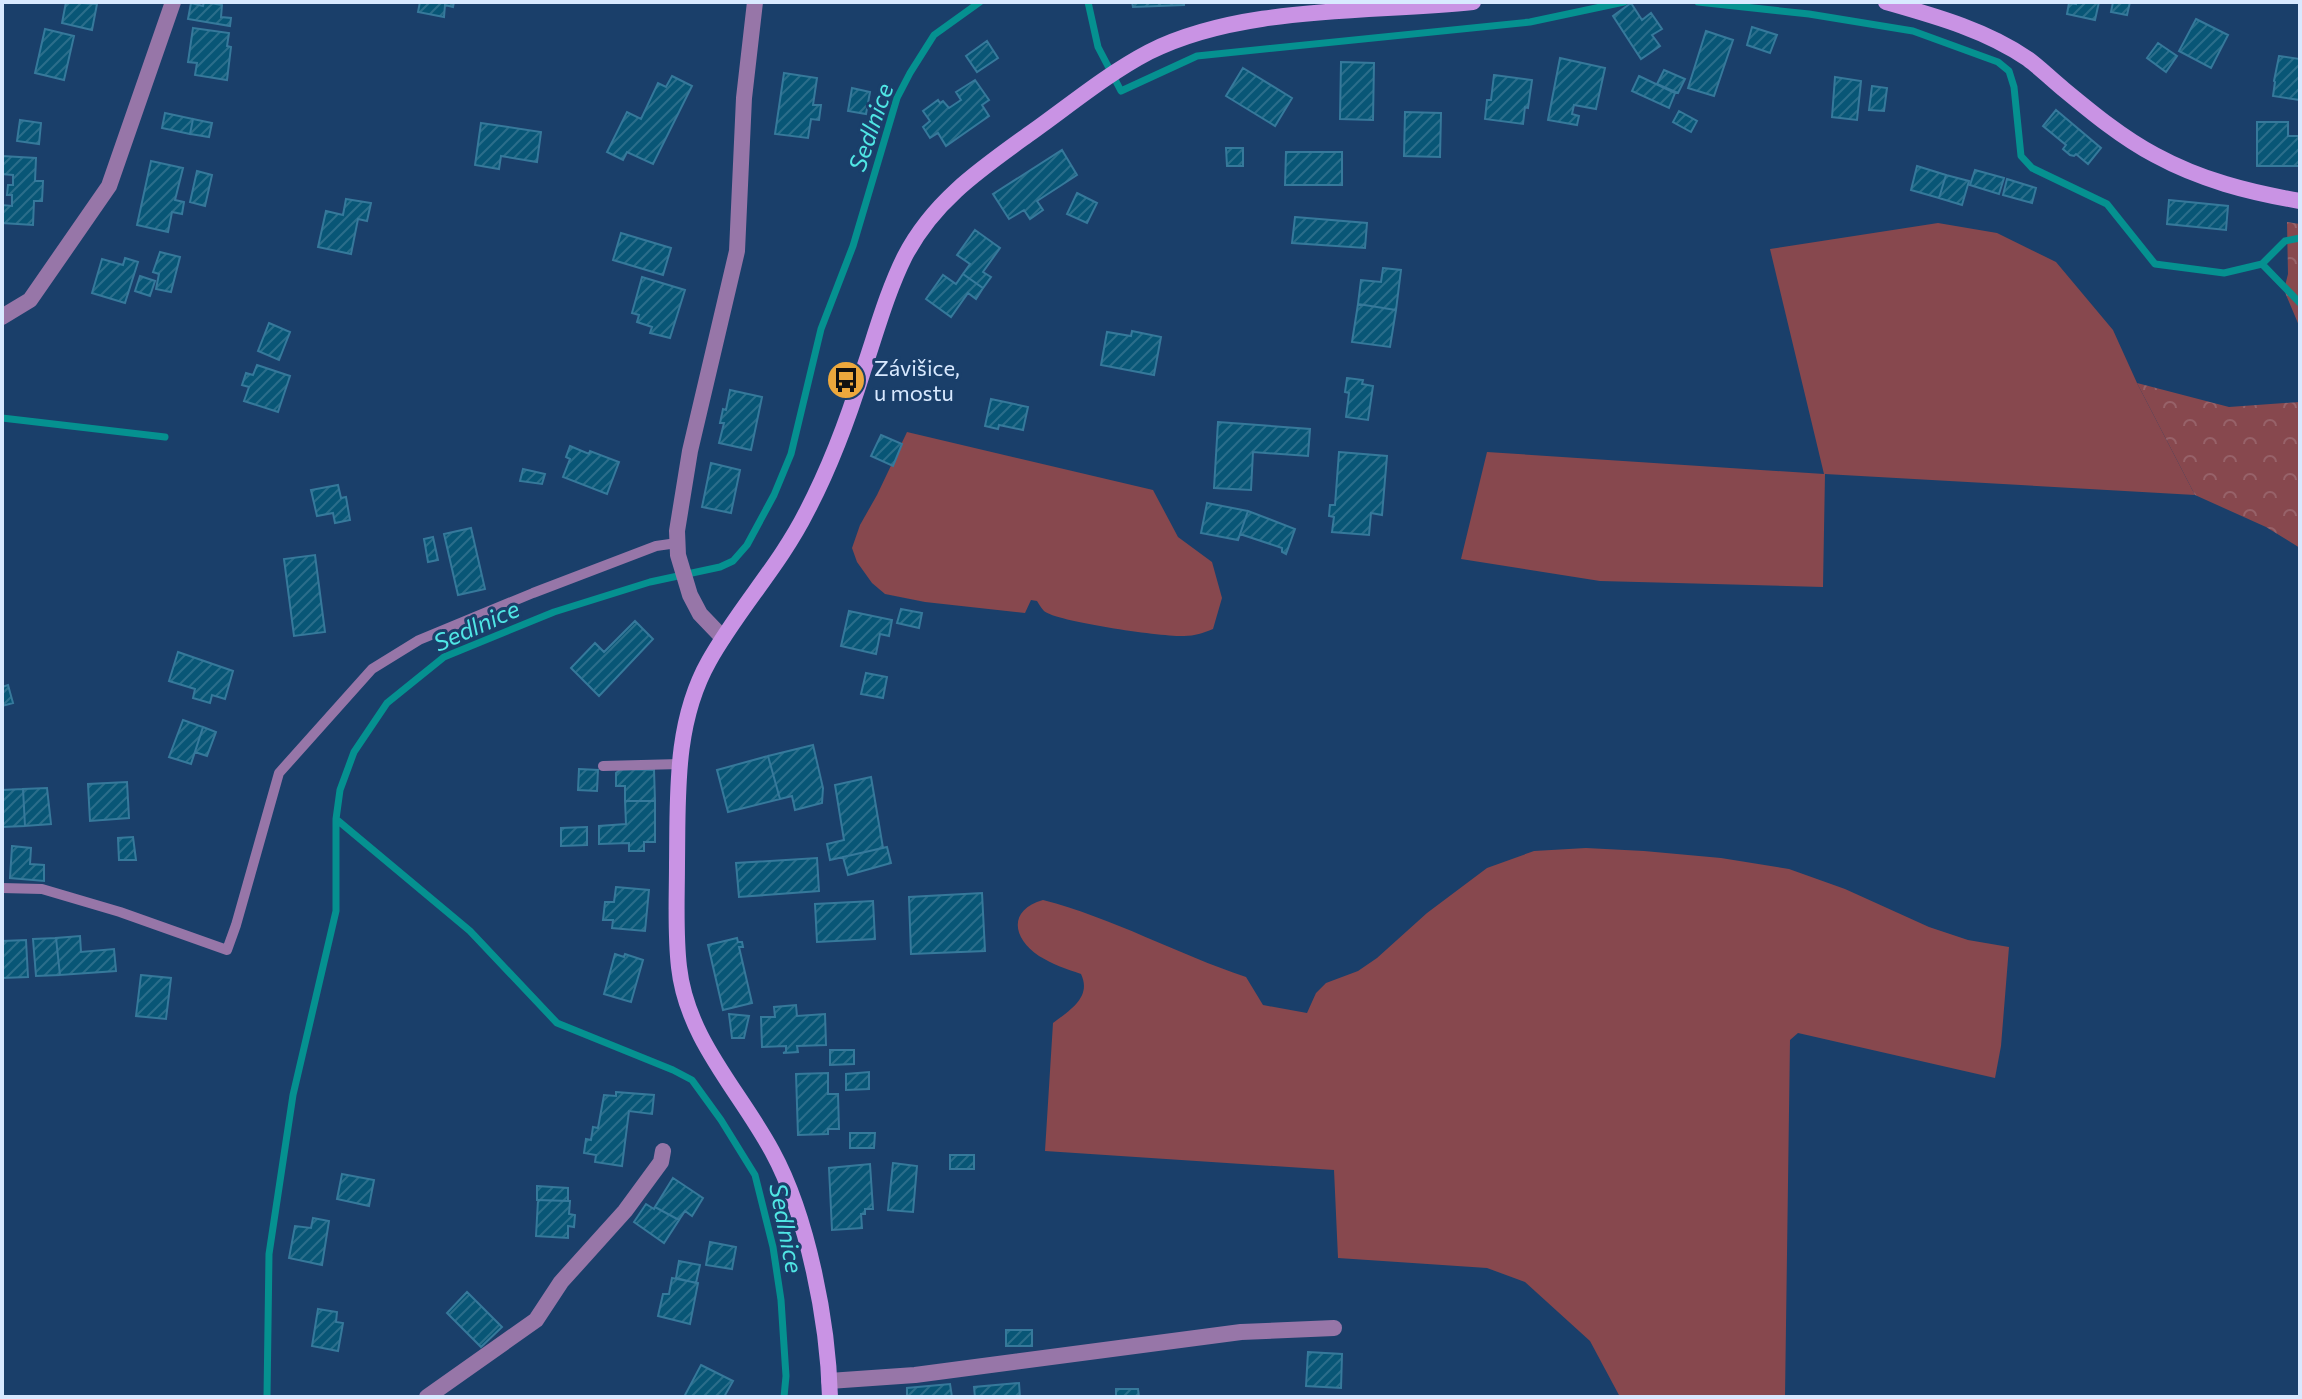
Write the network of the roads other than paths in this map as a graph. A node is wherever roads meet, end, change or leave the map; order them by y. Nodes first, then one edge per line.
1 (173, 2) edge
2 (755, 2) edge
3 (1473, 2) edge
4 (1886, 2) edge
5 (2300, 201) edge
6 (2, 317) edge
7 (677, 549) junction
8 (723, 638) junction
9 (680, 764) junction
10 (603, 766) dead end
11 (2, 888) edge
12 (663, 1151) dead end
13 (1334, 1328) dead end
14 (830, 1389) edge
15 (427, 1397) edge

1 - 6 street
2 - 7 street
3 - 8 main road
4 - 5 main road
7 - 8 street
7 - 11 lane
8 - 9 main road
9 - 10 lane
9 - 14 main road
12 - 15 street
13 - 14 street

